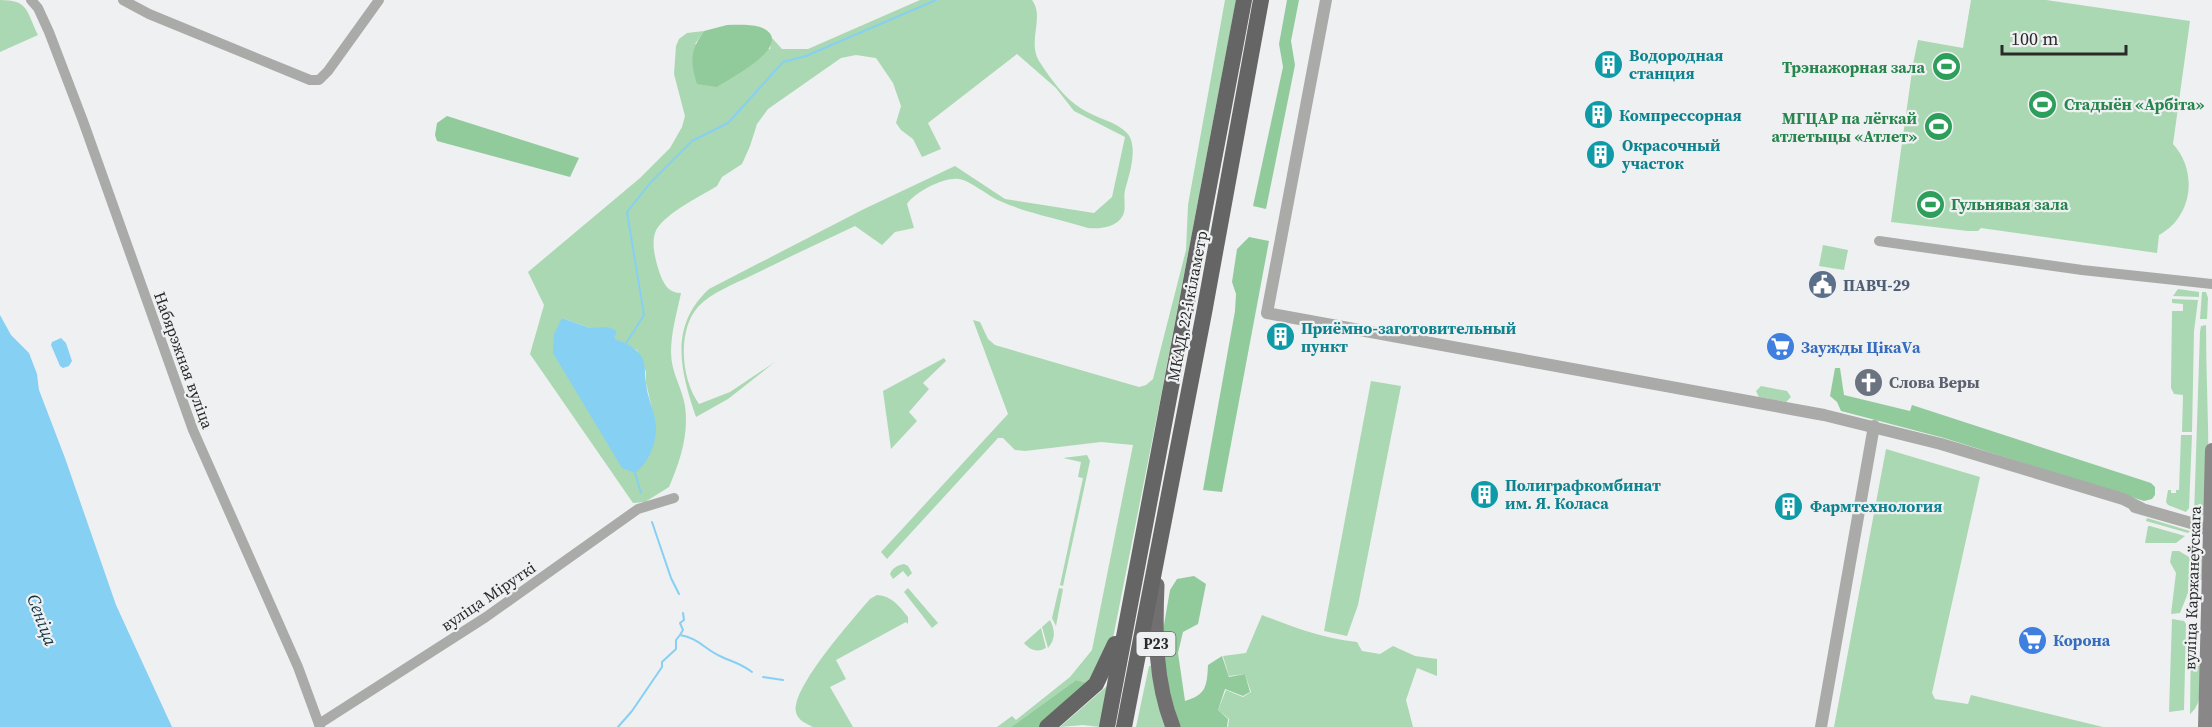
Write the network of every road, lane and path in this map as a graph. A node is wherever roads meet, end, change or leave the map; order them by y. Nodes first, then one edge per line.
1 (31, 0) edge
2 (123, 0) edge
3 (380, 0) edge
4 (1244, 0) edge
5 (1261, 0) edge
6 (1326, 0) edge
7 (1879, 241) dead end
8 (2212, 284) edge
9 (1874, 426) junction
10 (2212, 450) edge
11 (674, 498) dead end
12 (2211, 532) edge
13 (1157, 558) junction
14 (1130, 608) junction
15 (319, 725) edge
16 (1047, 727) edge
17 (1107, 727) edge
18 (1124, 727) edge
19 (1173, 727) edge
20 (1821, 727) edge
21 (2205, 727) edge

1 - 15 street, Набярэжная вуліца
2 - 3 street
4 - 14 highway, МКАД, 22-і кіламетр
5 - 13 highway, МКАД, 22-і кіламетр
6 - 9 street
7 - 8 street
9 - 12 street
9 - 20 street
10 - 12 main road, вуліца Каржанеўскага
11 - 15 street, вуліца Міруткі
12 - 21 main road, вуліца Каржанеўскага
13 - 18 highway, МКАД, 22-і кіламетр
13 - 19 main road, Р23
14 - 16 highway, Р23
14 - 17 highway

